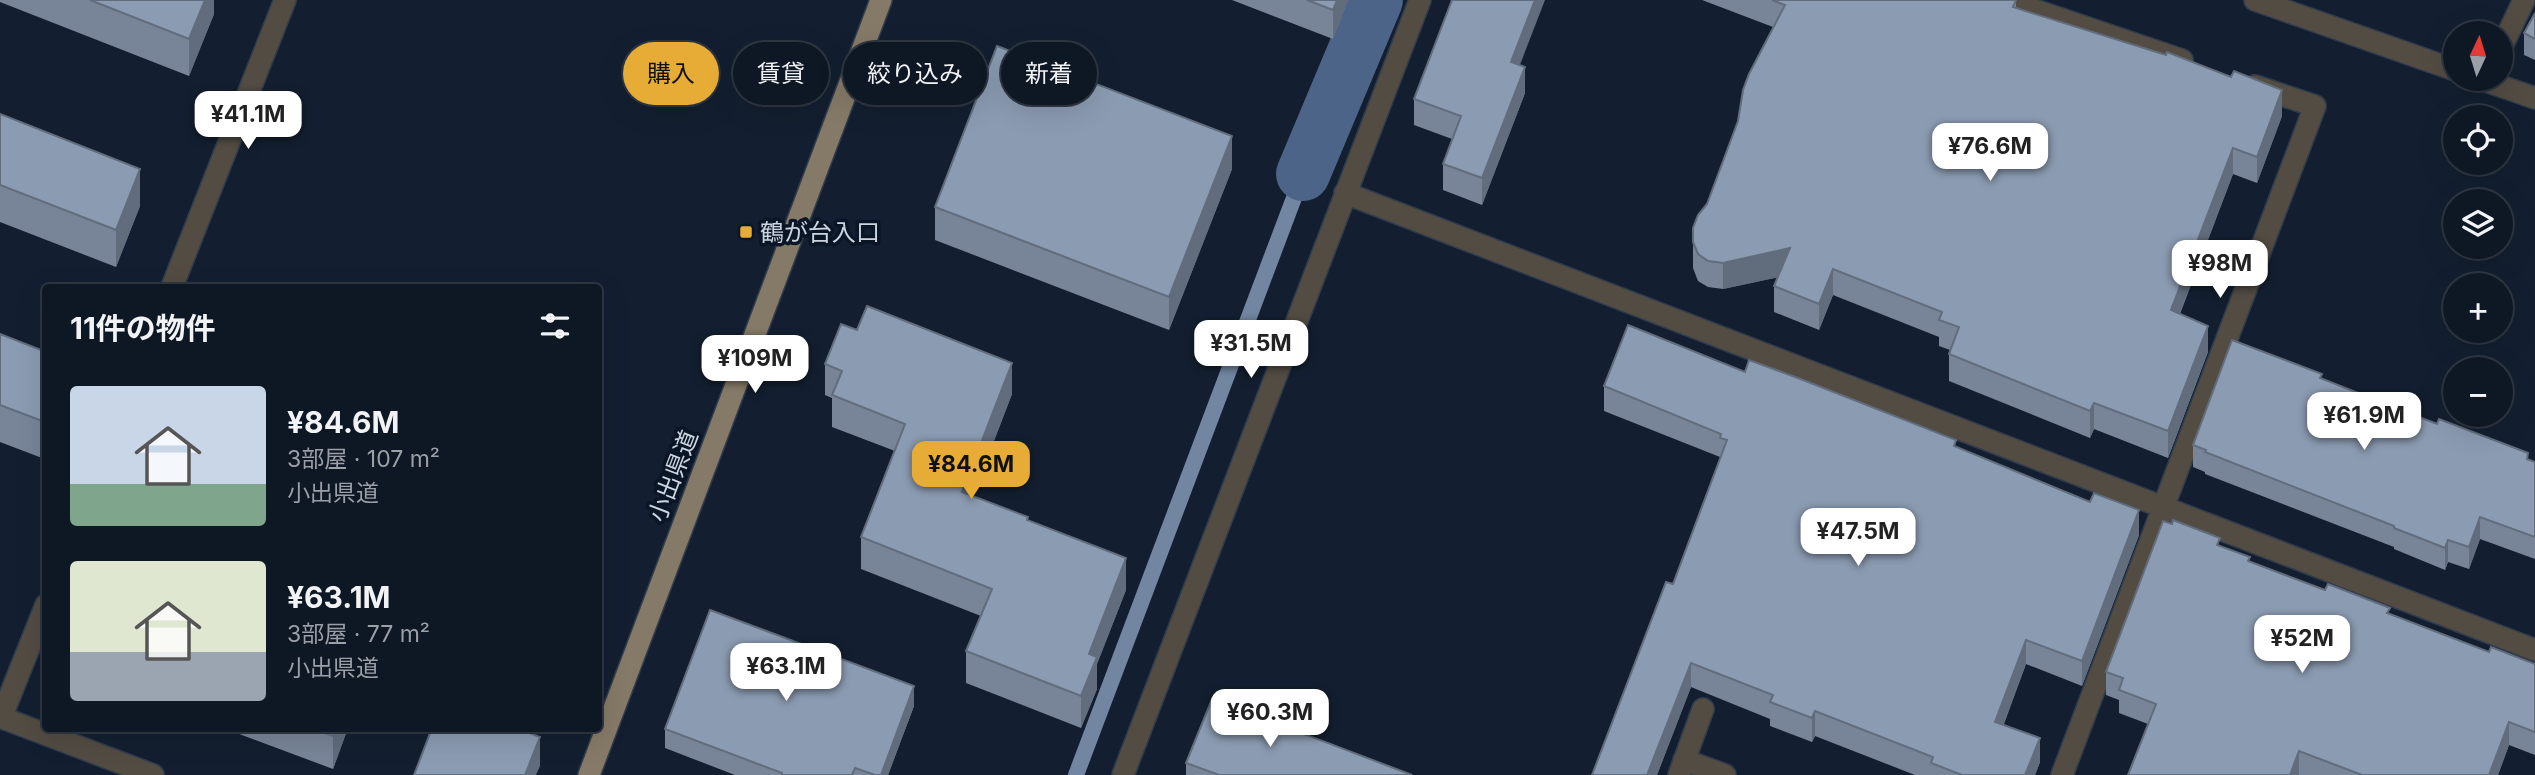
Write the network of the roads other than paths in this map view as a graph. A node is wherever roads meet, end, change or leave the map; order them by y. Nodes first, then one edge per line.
1 (285, 0) edge
2 (881, 0) edge
3 (1420, 0) edge
4 (2005, 0) edge
5 (2255, 0) edge
6 (2524, 0) edge
7 (2513, 23) edge
8 (2199, 66) edge
9 (2443, 66) edge
10 (2238, 79) edge
11 (2513, 90) edge
12 (2535, 98) edge
13 (1345, 193) junction
14 (173, 284) edge
15 (2164, 508) junction
16 (42, 615) edge
17 (2535, 650) edge
18 (1703, 709) dead end
19 (1, 718) edge
20 (1682, 767) edge
21 (153, 775) edge
22 (589, 775) edge
23 (1123, 775) edge
24 (1725, 775) edge
25 (2062, 775) edge

1 - 14 street
2 - 22 main road, 小出県道
3 - 13 street
4 - 8 street
5 - 9 street
6 - 7 street
10 - 15 street
11 - 12 street
13 - 15 street
13 - 23 street
15 - 17 street
15 - 25 street
16 - 19 street
18 - 20 street
19 - 21 street
20 - 24 street

